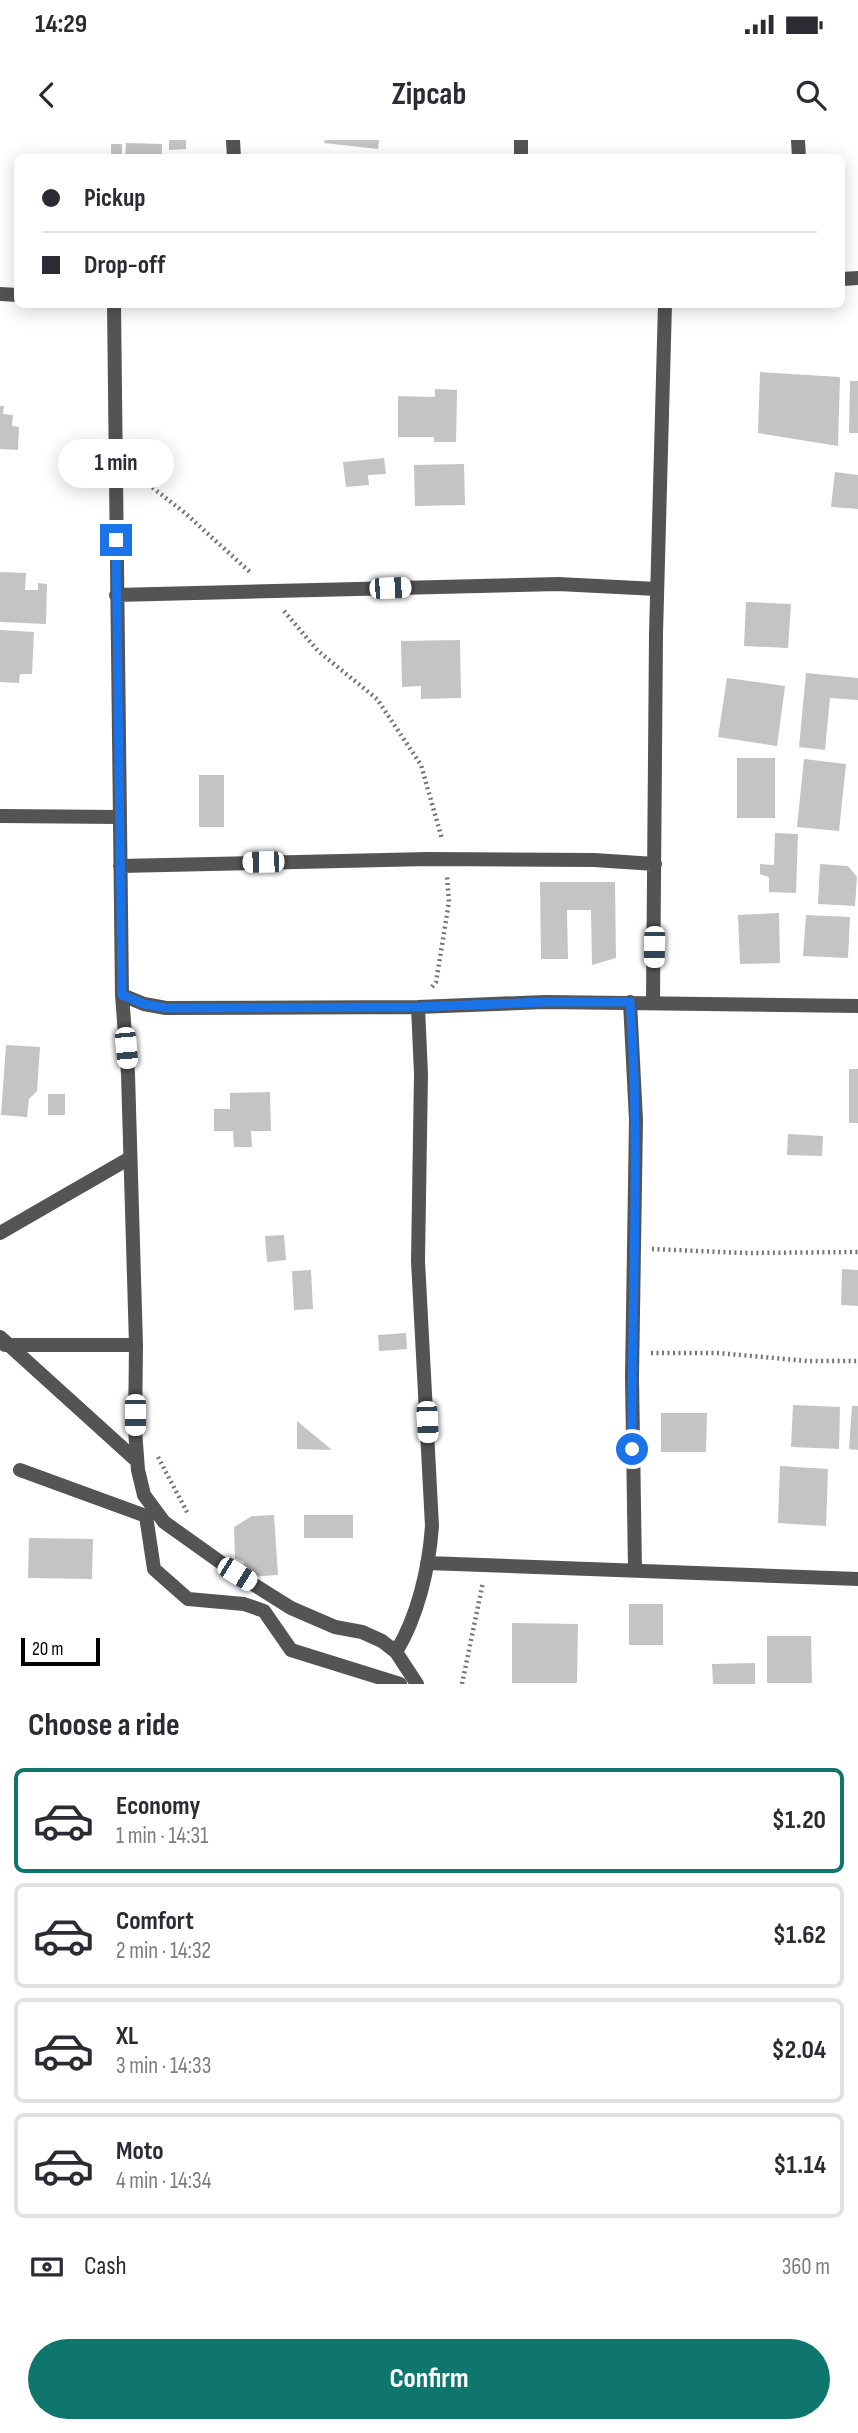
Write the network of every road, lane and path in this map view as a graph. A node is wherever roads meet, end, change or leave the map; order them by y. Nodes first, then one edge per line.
1 (114, 308) edge
2 (665, 308) edge
3 (115, 458) junction
4 (657, 589) junction
5 (268, 592) junction
6 (116, 594) junction
7 (0, 816) edge
8 (120, 817) junction
9 (445, 859) junction
10 (655, 864) junction
11 (120, 866) junction
12 (122, 995) junction
13 (630, 1002) junction
14 (653, 1002) junction
15 (858, 1006) edge
16 (418, 1007) junction
17 (130, 1158) junction
18 (0, 1233) edge
19 (634, 1248) junction
20 (858, 1252) edge
21 (3, 1342) edge
22 (136, 1345) junction
23 (632, 1353) junction
24 (858, 1361) edge
25 (152, 1447) dead end
26 (137, 1461) junction
27 (20, 1470) dead end
28 (192, 1522) dead end
29 (427, 1563) junction
30 (486, 1566) junction
31 (635, 1570) junction
32 (858, 1579) edge
33 (396, 1651) junction
34 (400, 1684) edge
35 (416, 1684) edge
36 (462, 1684) edge

1 - 3 street
2 - 4 street
3 - 5 path
3 - 6 street
4 - 5 street
4 - 10 street
5 - 6 street
5 - 9 path
6 - 8 street
7 - 8 street
8 - 11 street
9 - 10 street
9 - 11 street
9 - 16 path
10 - 14 street
11 - 12 street
12 - 16 street
12 - 17 street
13 - 14 street
13 - 16 street
13 - 19 street
14 - 15 street
16 - 29 street
17 - 18 street
17 - 22 street
19 - 20 path
19 - 23 street
21 - 22 street
21 - 26 street
22 - 26 street
23 - 24 path
23 - 31 street
25 - 28 path
26 - 33 street
27 - 34 street
29 - 30 street
29 - 33 street
30 - 31 street
30 - 36 path
31 - 32 street
33 - 35 street

